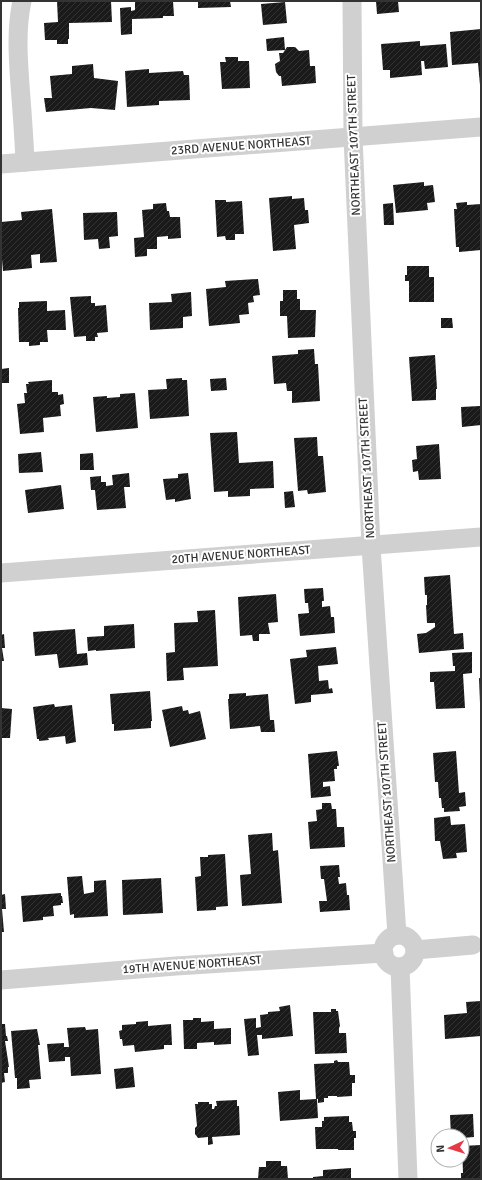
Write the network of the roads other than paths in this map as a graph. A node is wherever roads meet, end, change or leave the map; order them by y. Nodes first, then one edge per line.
1 (22, 1) edge
2 (352, 1) edge
3 (481, 127) edge
4 (353, 137) junction
5 (25, 162) junction
6 (1, 164) edge
7 (481, 537) edge
8 (371, 546) junction
9 (1, 573) edge
10 (397, 935) junction
11 (478, 944) edge
12 (415, 950) junction
13 (384, 953) junction
14 (400, 967) junction
15 (1, 980) edge
16 (408, 1179) edge

1 - 5 street
2 - 4 street, NORTHEAST 107TH STREET
3 - 4 street, 23RD AVENUE NORTHEAST
4 - 5 street, 23RD AVENUE NORTHEAST
4 - 8 street, NORTHEAST 107TH STREET
5 - 6 street, 23RD AVENUE NORTHEAST
7 - 8 street, 20TH AVENUE NORTHEAST
8 - 9 street, 20TH AVENUE NORTHEAST
8 - 10 street, NORTHEAST 107TH STREET
10 - 12 street
10 - 13 street
11 - 12 street
12 - 14 street
13 - 14 street
13 - 15 street, 19TH AVENUE NORTHEAST
14 - 16 street

